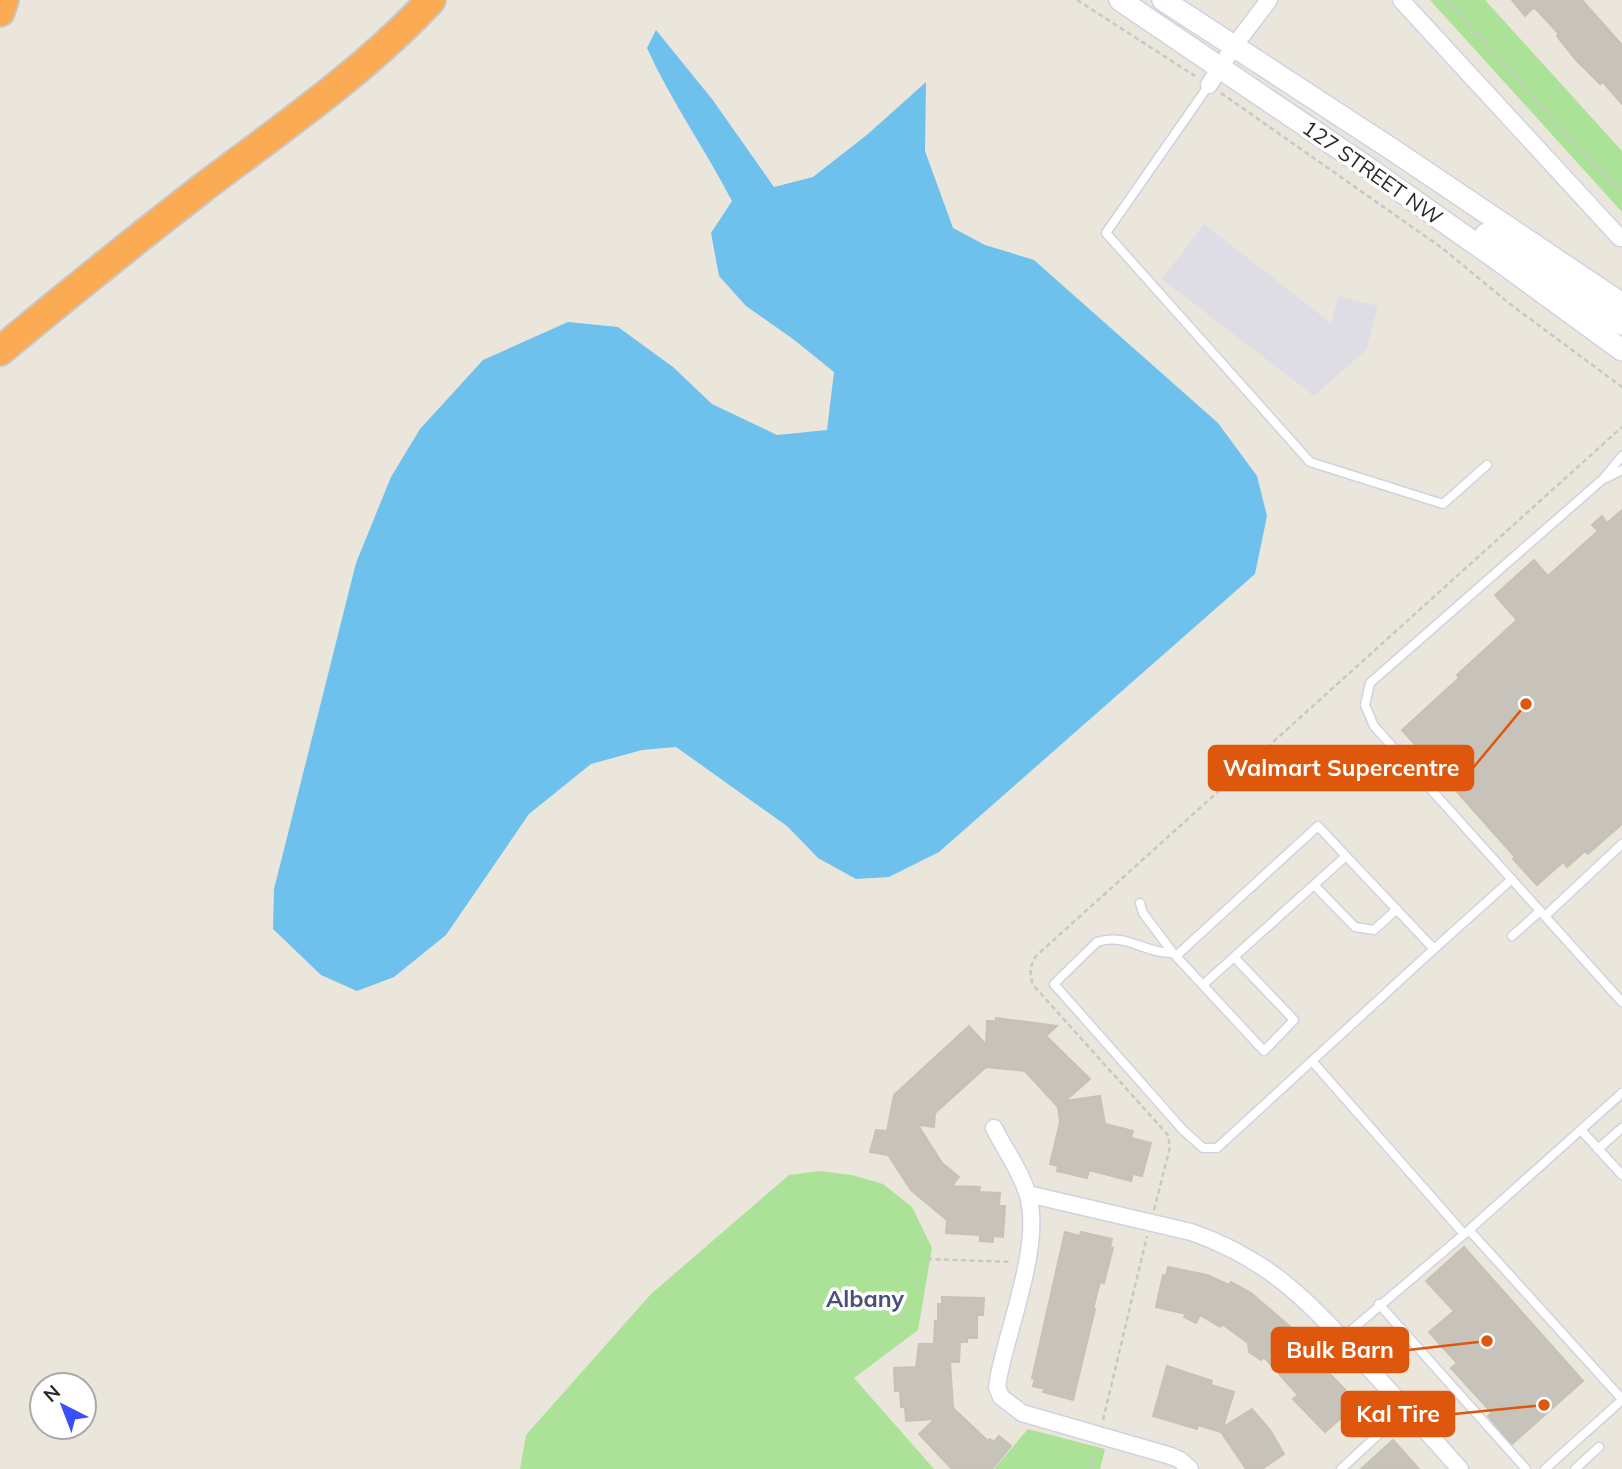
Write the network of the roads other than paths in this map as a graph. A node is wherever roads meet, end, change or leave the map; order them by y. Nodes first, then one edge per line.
1 (4, 0) edge
2 (431, 0) edge
3 (1120, 0) edge
4 (1163, 0) edge
5 (1269, 0) edge
6 (1401, 0) edge
7 (0, 12) edge
8 (1234, 46) junction
9 (1221, 66) junction
10 (1209, 85) joint
11 (1368, 168) junction
12 (1620, 238) edge
13 (1622, 304) edge
14 (1622, 324) edge
15 (1622, 350) edge
16 (0, 351) edge
17 (1622, 456) edge
18 (1487, 465) dead end
19 (1622, 470) edge
20 (1603, 479) junction
21 (1622, 844) edge
22 (1346, 856) junction
23 (1512, 879) junction
24 (1314, 885) junction
25 (1140, 903) dead end
26 (1397, 909) junction
27 (1542, 913) junction
28 (1512, 936) dead end
29 (1434, 949) junction
30 (1175, 954) junction
31 (1234, 957) junction
32 (1204, 984) junction
33 (1622, 1002) edge
34 (1312, 1061) junction
35 (1622, 1093) edge
36 (1622, 1128) edge
37 (994, 1129) dead end
38 (1581, 1130) junction
39 (1598, 1149) junction
40 (1622, 1175) edge
41 (1028, 1194) junction
42 (1466, 1232) junction
43 (1379, 1304) junction
44 (1342, 1338) junction
45 (1622, 1399) edge
46 (1406, 1409) junction
47 (1599, 1447) dead end
48 (1190, 1469) edge
49 (1342, 1469) edge
50 (1460, 1469) edge
51 (1526, 1469) edge
52 (1545, 1469) edge
53 (1575, 1469) edge

1 - 7 highway
2 - 16 highway
3 - 9 main road, 127 STREET NW
4 - 8 main road, 127 STREET NW
5 - 8 street
6 - 12 street
8 - 9 street
8 - 13 main road, 127 STREET NW
9 - 10 street
9 - 11 main road, 127 STREET NW
10 - 18 lane
11 - 14 main road
11 - 15 main road, 127 STREET NW
17 - 20 lane
19 - 20 lane
20 - 23 lane
21 - 27 lane
22 - 24 lane
22 - 26 lane
22 - 30 lane
23 - 27 lane
23 - 29 lane
24 - 26 lane
24 - 31 lane
25 - 30 lane
26 - 29 lane
27 - 28 lane
27 - 33 lane
29 - 34 lane
30 - 32 lane
30 - 34 lane
31 - 32 lane
31 - 32 lane
34 - 42 lane
35 - 38 lane
36 - 39 lane
37 - 41 street
38 - 39 lane
38 - 42 lane
39 - 40 lane
41 - 44 street
41 - 48 street
42 - 43 lane
42 - 45 lane
43 - 44 lane
43 - 51 lane
44 - 46 street
45 - 52 lane
46 - 49 lane
46 - 50 street
47 - 53 lane

